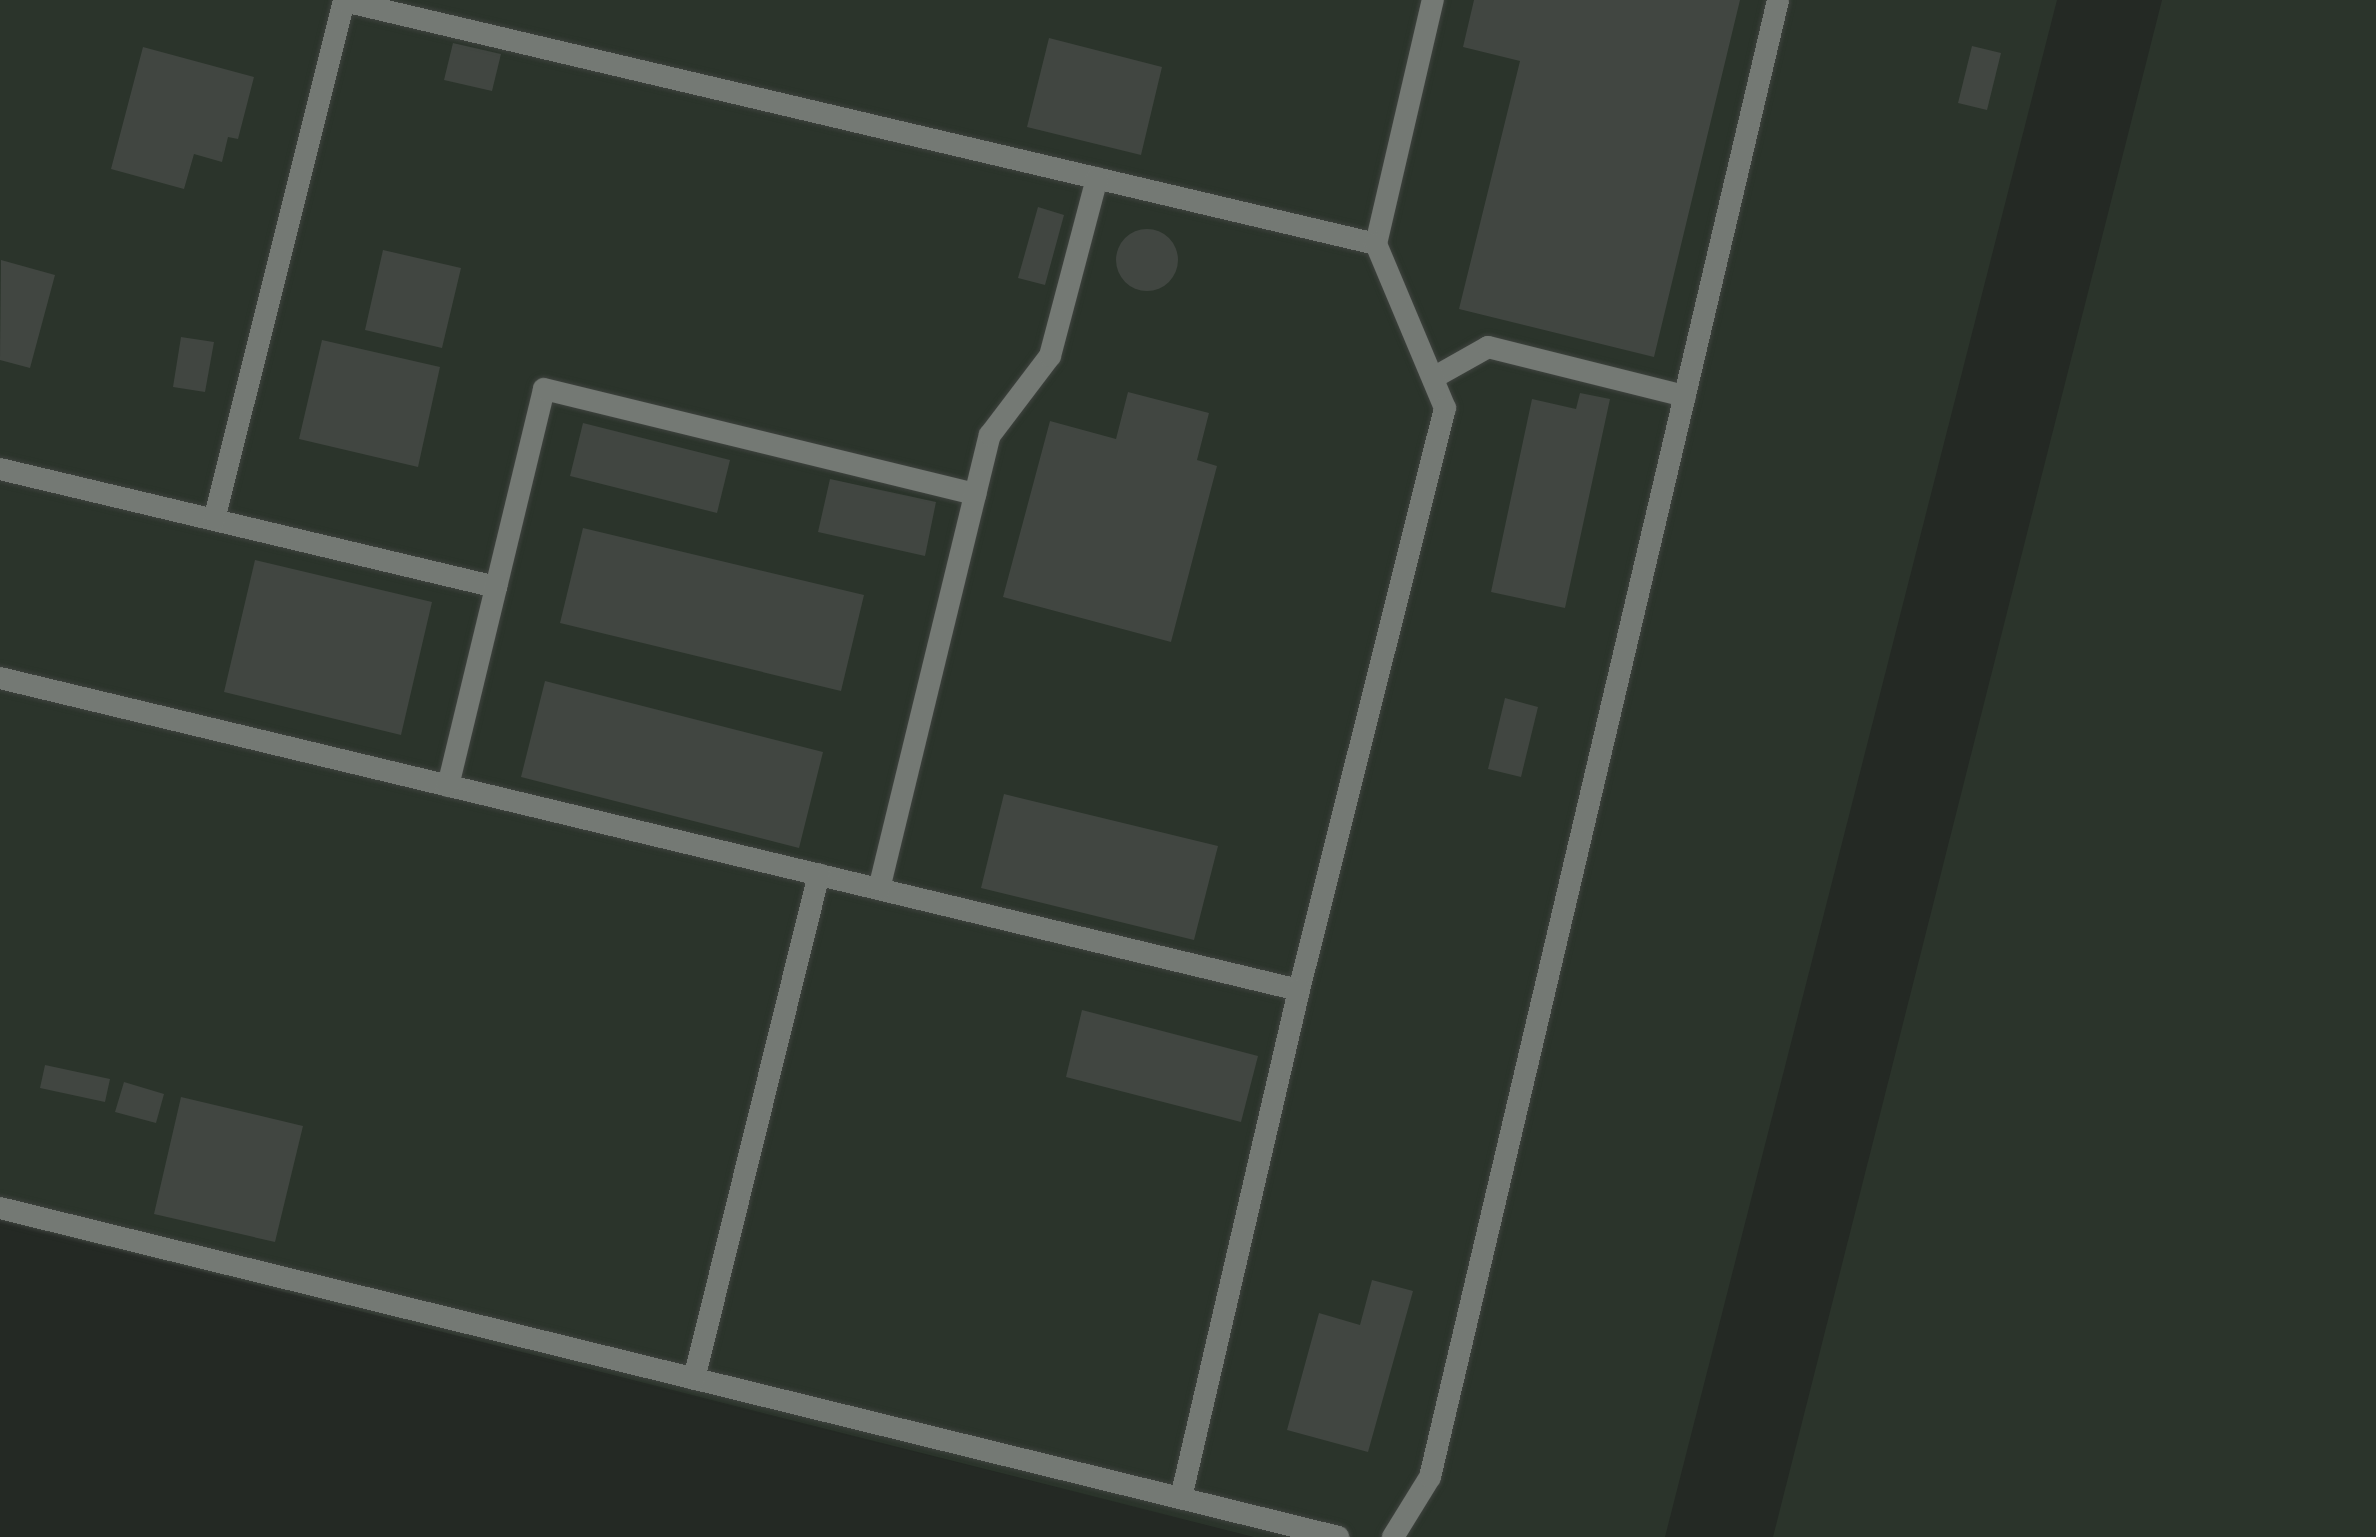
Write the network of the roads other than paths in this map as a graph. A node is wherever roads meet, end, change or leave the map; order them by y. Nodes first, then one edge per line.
1 (1433, 0) edge
2 (1778, 0) edge
3 (1096, 178) junction
4 (1376, 244) junction
5 (1433, 378) junction
6 (1685, 396) junction
7 (0, 469) edge
8 (975, 494) junction
9 (214, 520) junction
10 (496, 587) junction
11 (0, 678) edge
12 (448, 786) junction
13 (818, 874) junction
14 (879, 889) junction
15 (1298, 990) junction
16 (0, 1208) edge
17 (694, 1378) junction
18 (1181, 1498) junction
19 (1338, 1537) edge
20 (1393, 1537) edge

1 - 4 lane
2 - 6 lane
3 - 4 lane
3 - 8 lane
3 - 9 lane
4 - 5 lane
5 - 6 lane
5 - 15 lane
6 - 20 lane
7 - 9 lane
8 - 10 lane
8 - 14 lane
9 - 10 lane
10 - 12 lane
11 - 12 lane
12 - 13 lane
13 - 14 lane
13 - 17 lane
14 - 15 lane
15 - 18 lane
16 - 17 lane
17 - 18 lane
18 - 19 lane

